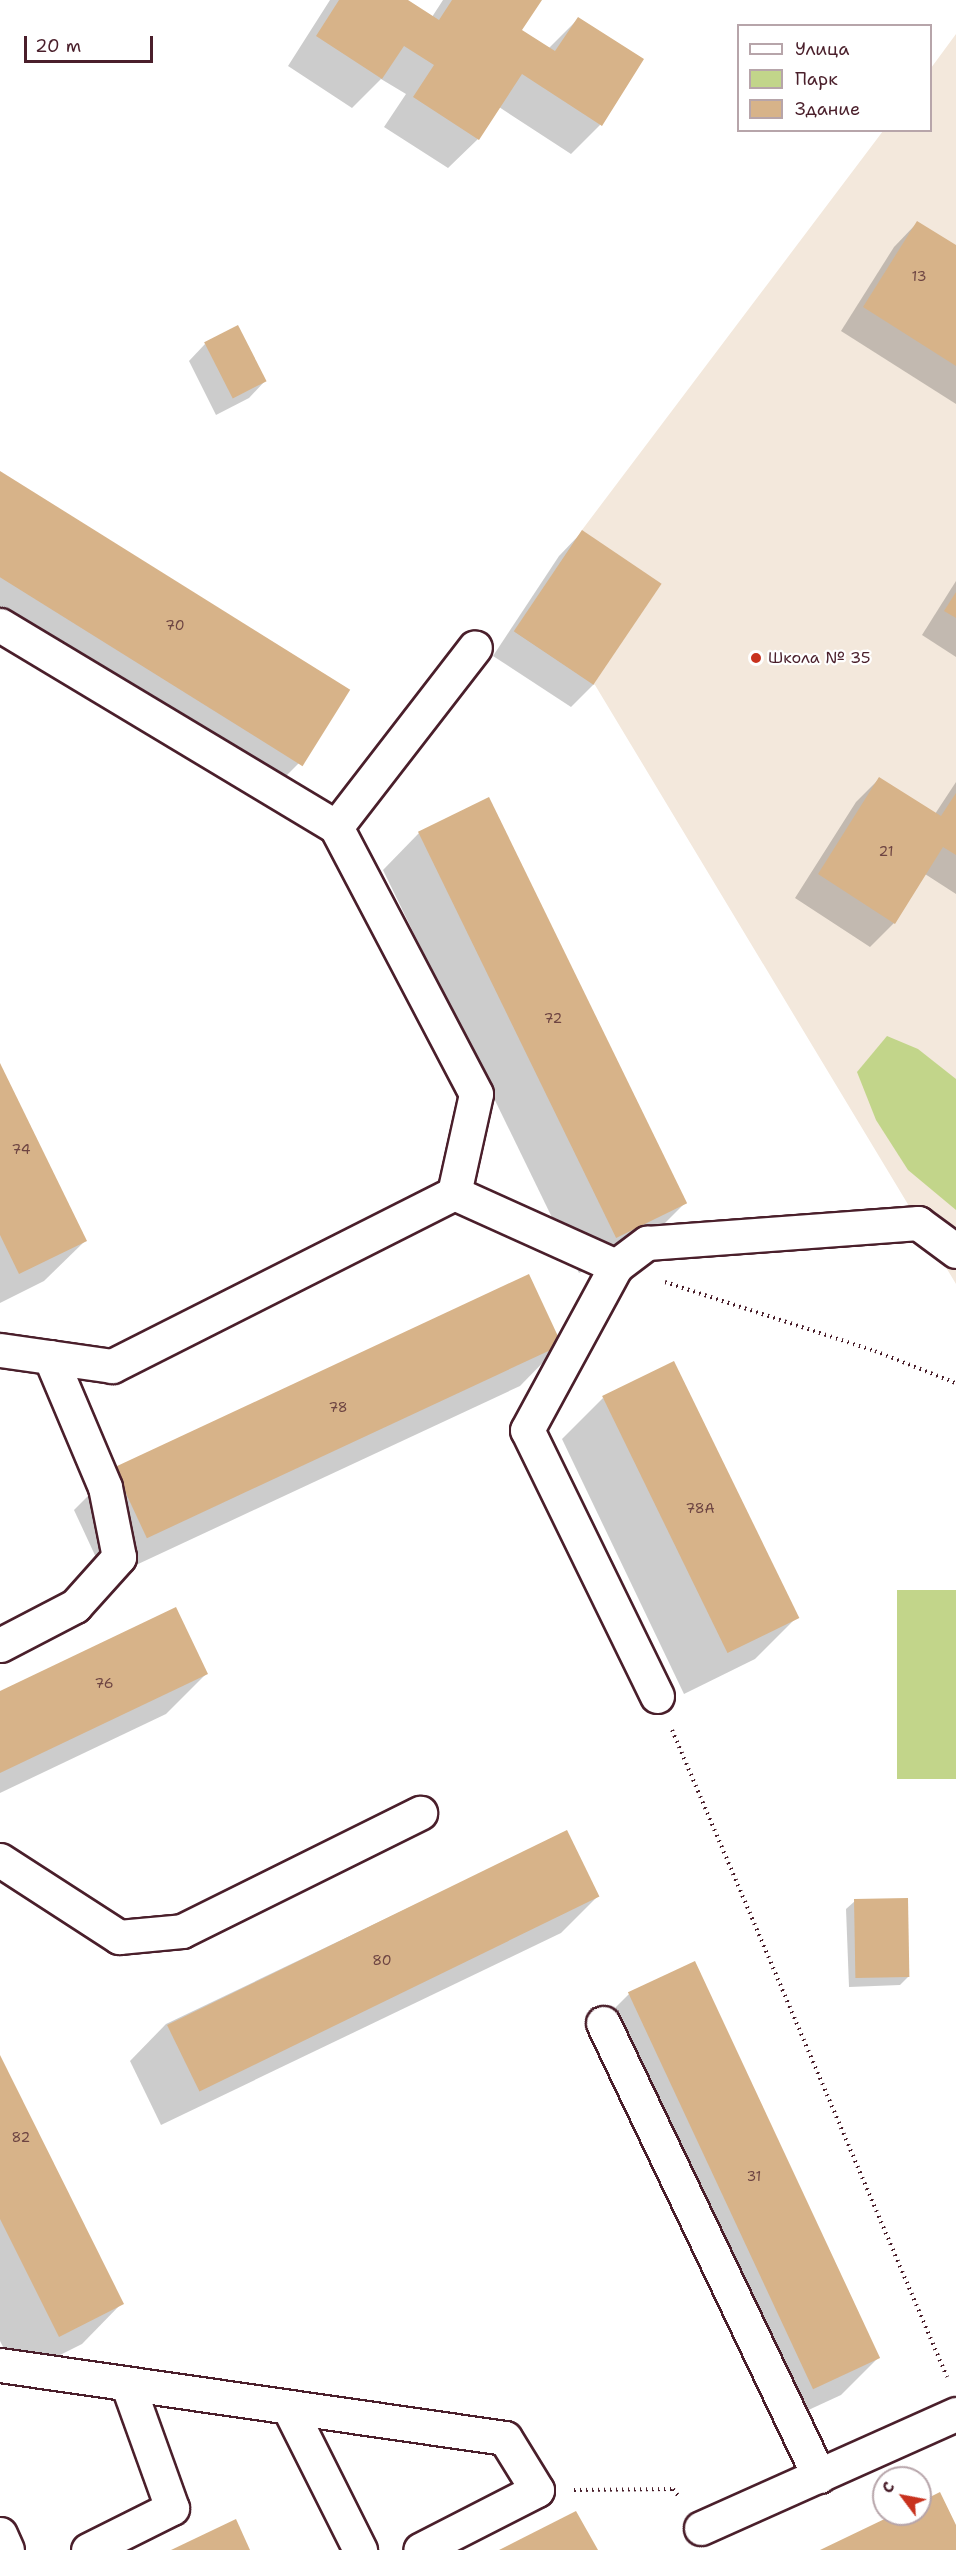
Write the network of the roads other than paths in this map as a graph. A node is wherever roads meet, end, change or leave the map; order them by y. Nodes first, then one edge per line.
1 (0, 625) edge
2 (475, 648) dead end
3 (336, 826) junction
4 (454, 1193) junction
5 (956, 1251) edge
6 (616, 1266) junction
7 (0, 1350) edge
8 (50, 1357) junction
9 (0, 1645) edge
10 (657, 1696) road end
11 (420, 1813) dead end
12 (0, 1860) edge
13 (603, 2024) dead end
14 (0, 2365) edge
15 (128, 2386) junction
16 (954, 2401) edge
17 (289, 2408) junction
18 (819, 2476) junction
19 (701, 2528) road end
20 (0, 2534) edge
21 (8, 2550) edge
22 (88, 2550) edge
23 (360, 2550) edge
24 (420, 2550) edge

1 - 3 lane
2 - 3 lane
3 - 4 lane
4 - 6 lane
4 - 8 lane
5 - 6 lane
6 - 10 lane
7 - 8 lane
8 - 9 lane
11 - 12 lane
13 - 18 lane
14 - 15 lane
15 - 17 lane
15 - 22 lane
16 - 18 lane
17 - 23 lane
17 - 24 lane
18 - 19 lane
20 - 21 lane

